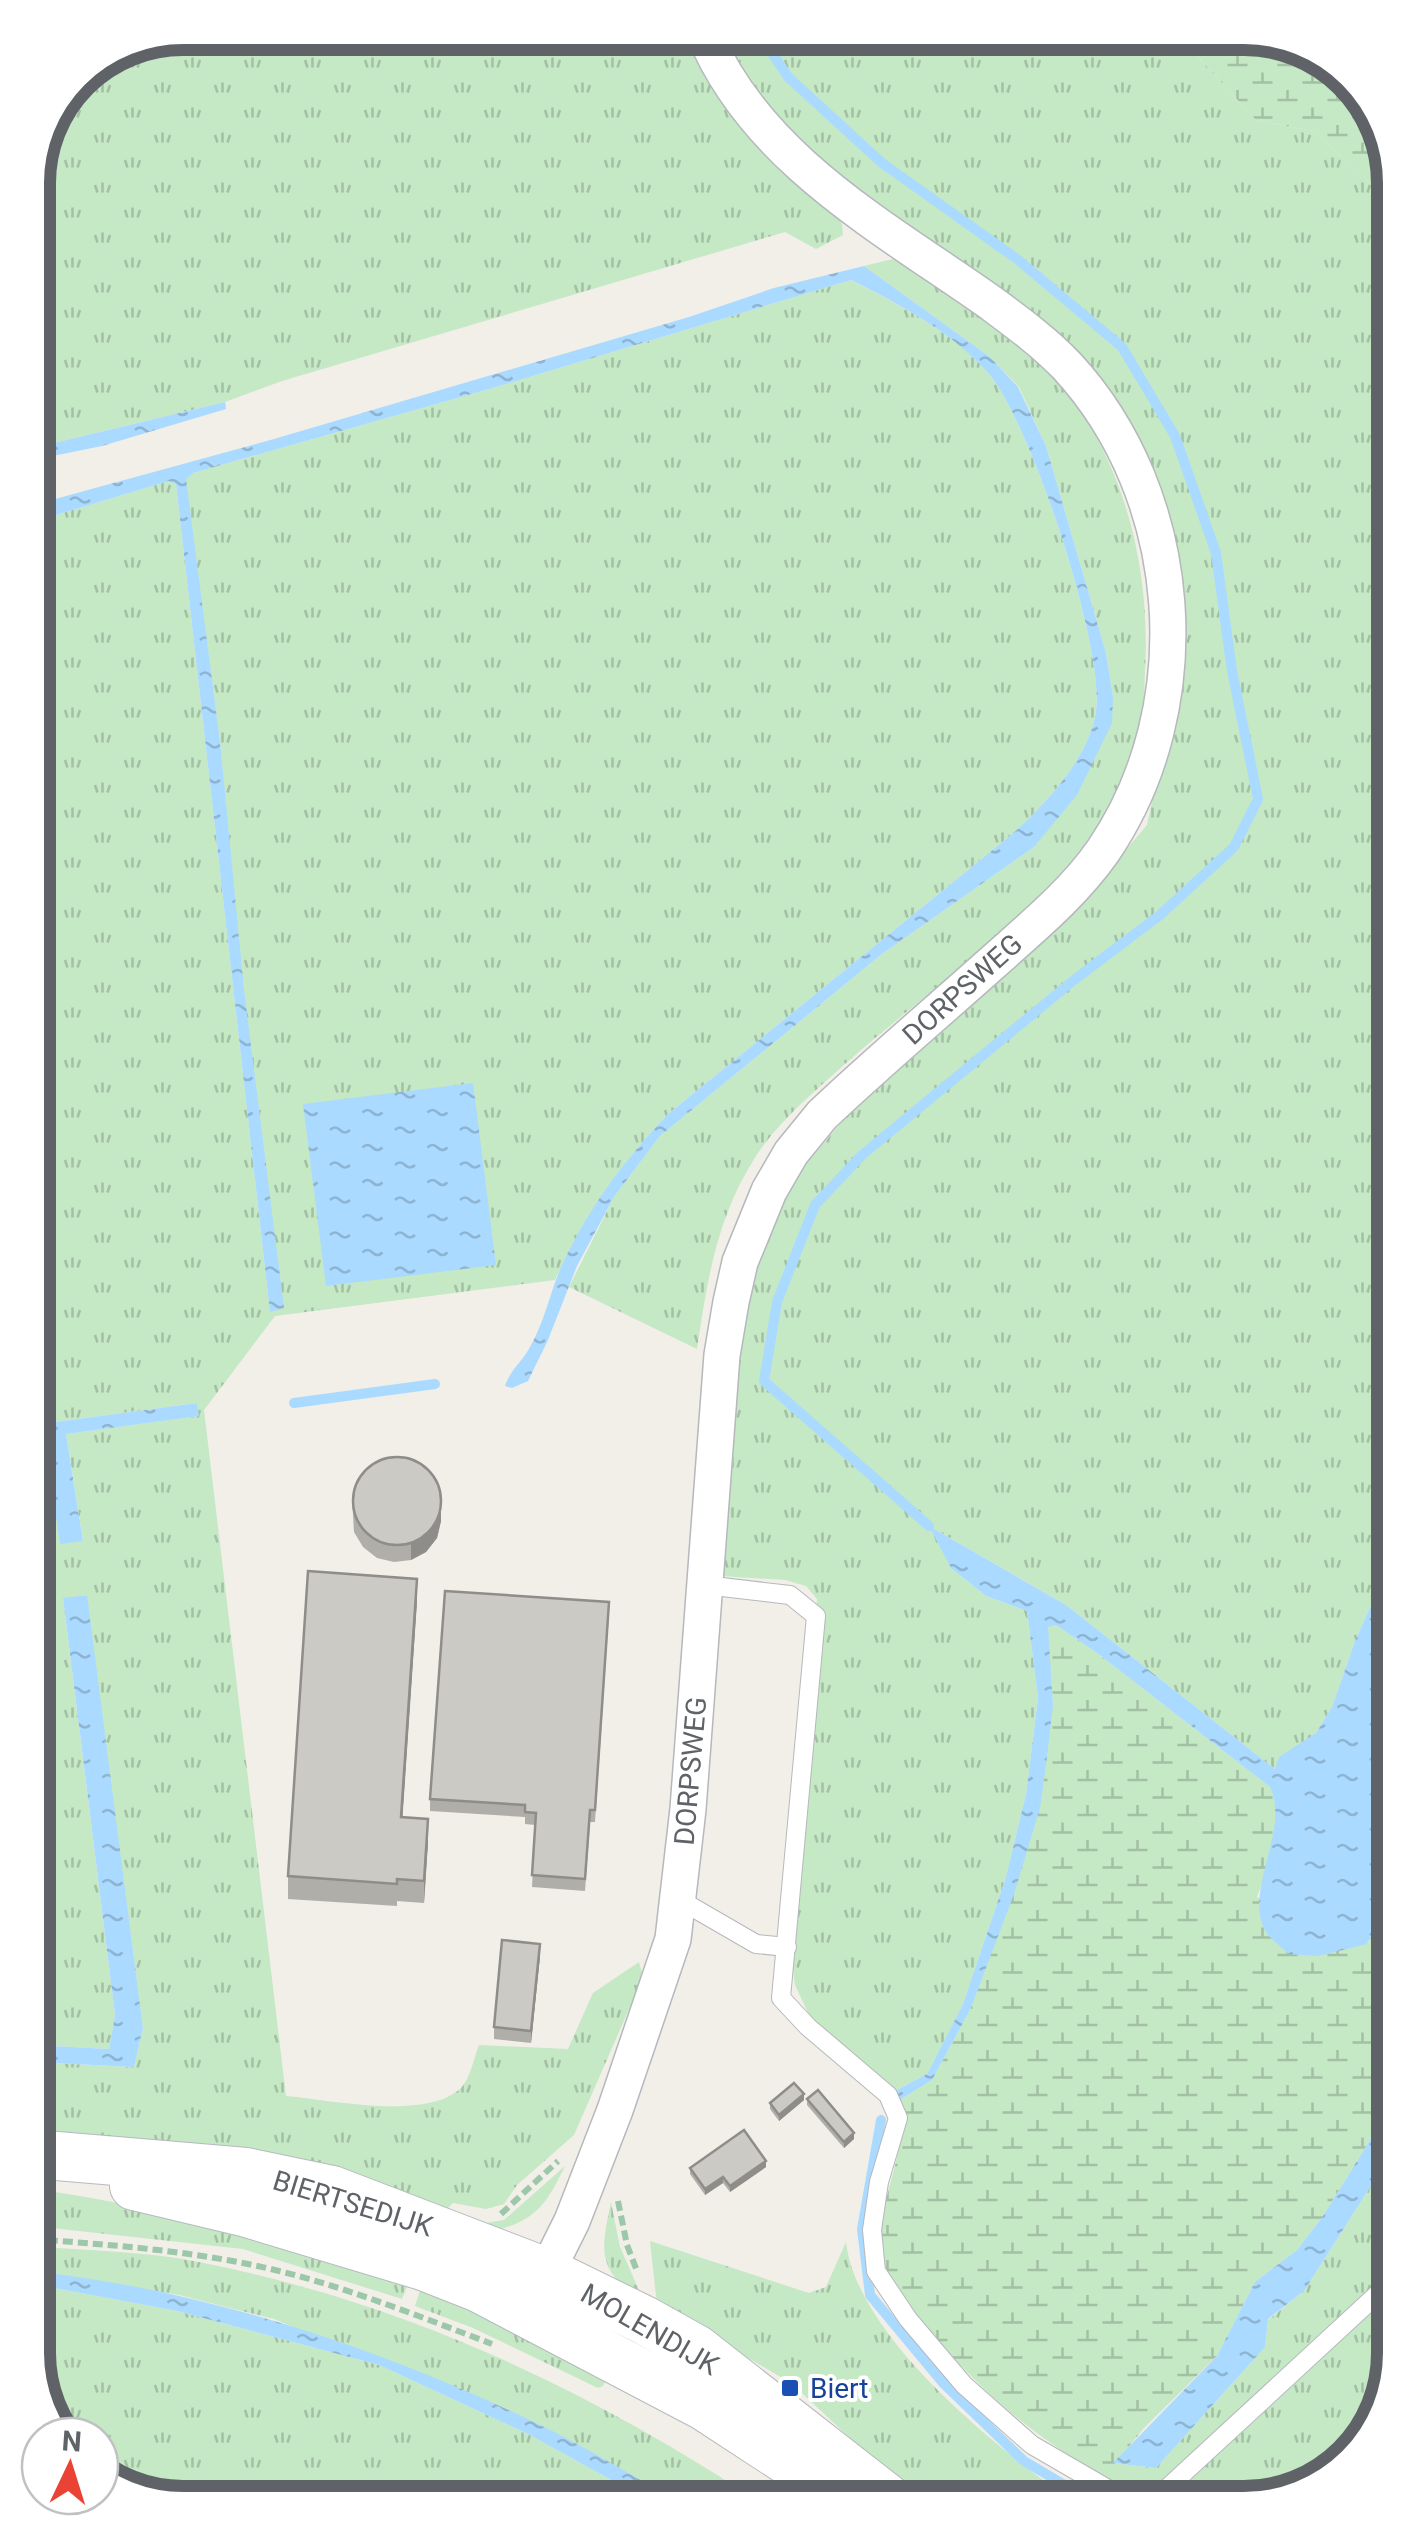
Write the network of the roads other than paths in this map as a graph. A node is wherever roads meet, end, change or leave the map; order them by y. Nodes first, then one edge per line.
1 (713, 50) edge
2 (705, 1584) junction
3 (680, 1900) junction
4 (787, 1946) junction
5 (50, 2156) edge
6 (50, 2175) edge
7 (1377, 2295) edge
8 (524, 2310) junction
9 (825, 2486) edge
10 (870, 2486) edge
11 (1101, 2486) edge
12 (1170, 2486) edge

1 - 2 street, DORPSWEG
2 - 3 street, DORPSWEG
2 - 4 lane
3 - 4 lane
3 - 8 street, DORPSWEG
4 - 11 lane
5 - 8 main road, BIERTSEDIJK
6 - 8 main road, BIERTSEDIJK
7 - 12 lane
8 - 9 main road, MOLENDIJK
8 - 10 main road, MOLENDIJK

